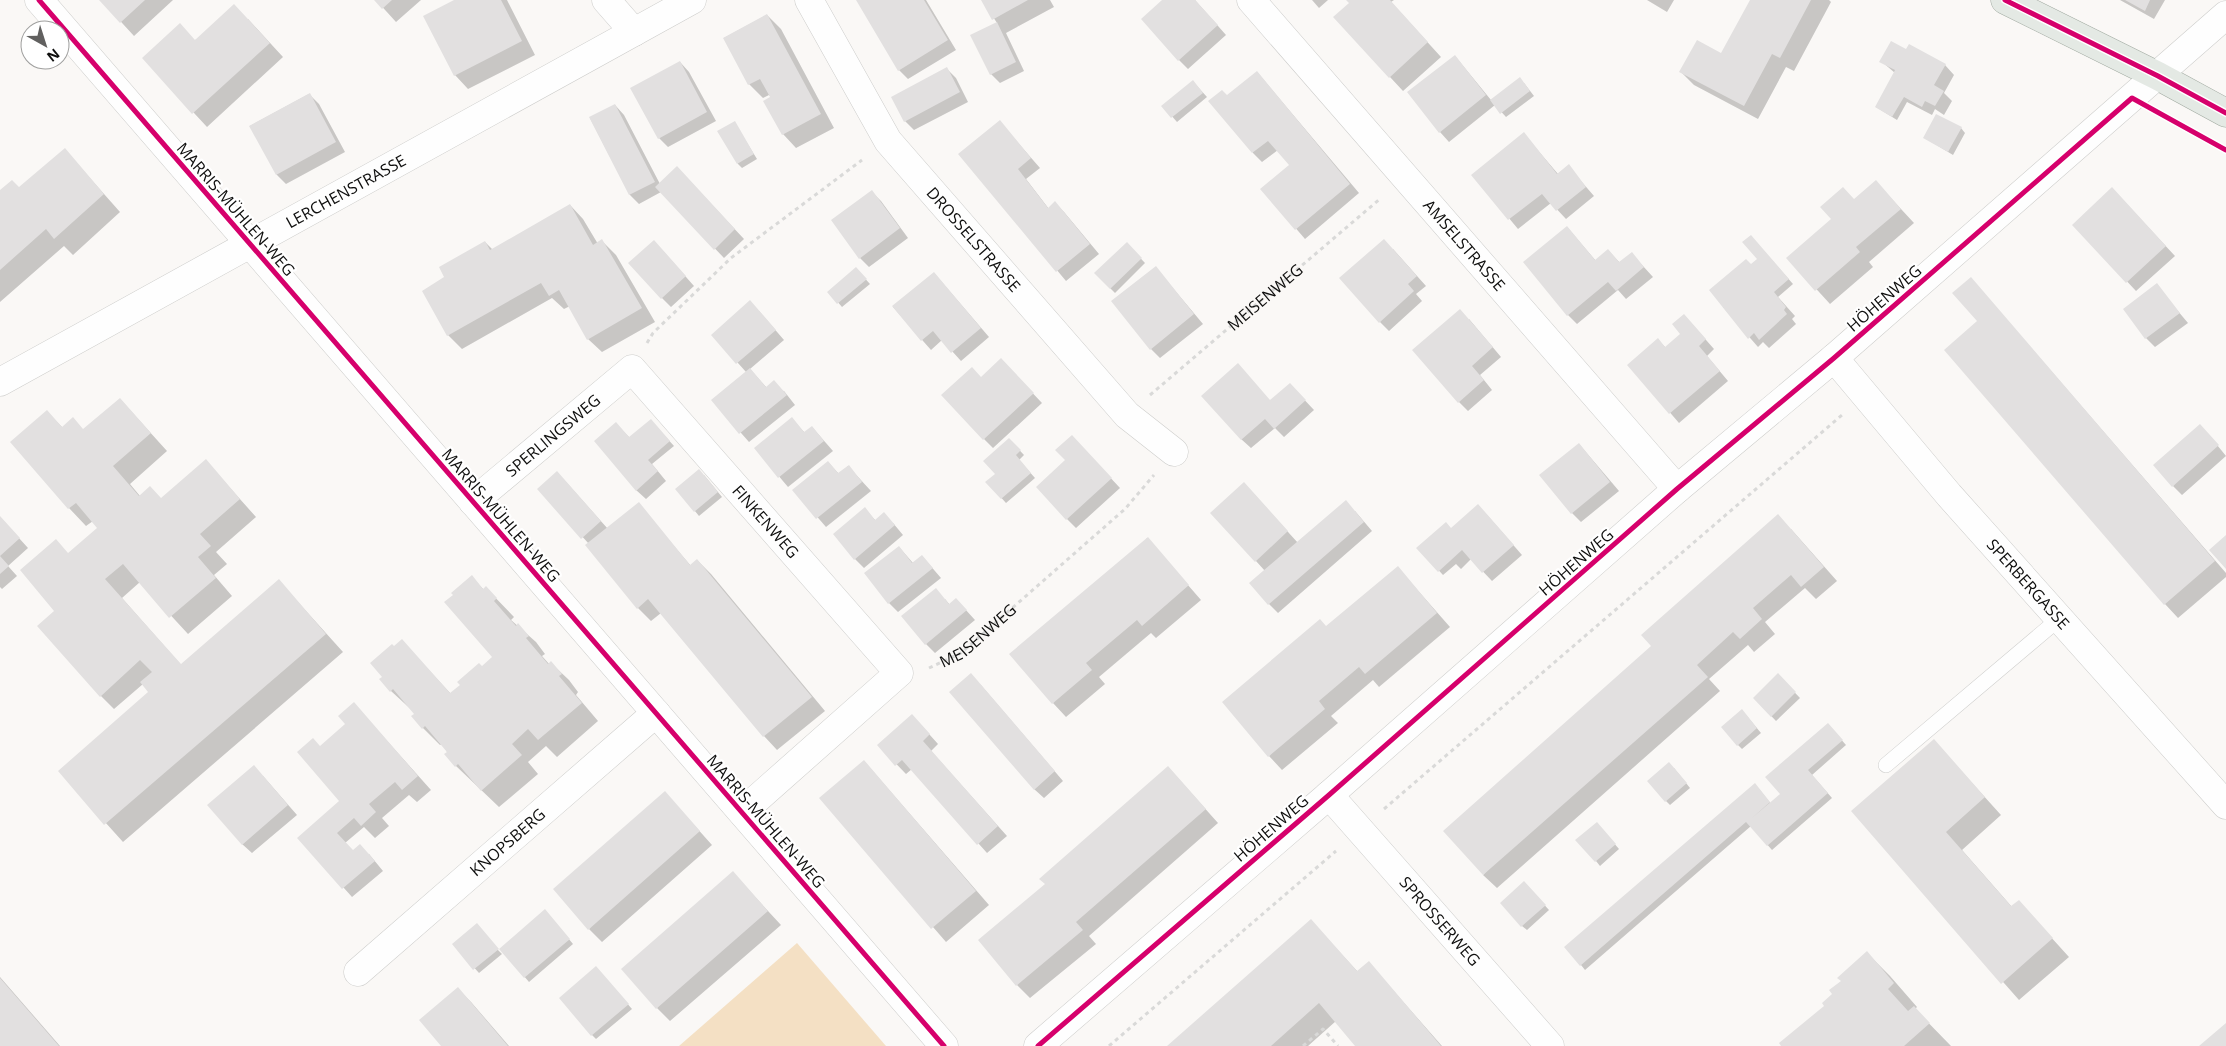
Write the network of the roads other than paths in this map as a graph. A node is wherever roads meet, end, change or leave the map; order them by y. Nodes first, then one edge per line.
1 (39, 0) edge
2 (606, 0) edge
3 (692, 0) edge
4 (809, 0) edge
5 (1251, 0) edge
6 (2005, 0) edge
7 (2226, 15) edge
8 (634, 32) junction
9 (2158, 76) junction
10 (2226, 113) edge
11 (249, 243) junction
12 (1834, 358) junction
13 (632, 369) joint
14 (0, 382) edge
15 (1174, 452) road end
16 (1677, 489) junction
17 (473, 502) junction
18 (2060, 618) junction
19 (656, 713) junction
20 (1886, 765) dead end
21 (1329, 795) junction
22 (2226, 805) edge
23 (742, 812) junction
24 (358, 972) dead end
25 (944, 1046) edge
26 (1038, 1046) edge
27 (1550, 1046) edge

1 - 11 street, MARRIS-MÜHLEN-WEG
2 - 8 street
3 - 8 street, LERCHENSTRASSE
4 - 15 street, DROSSELSTRASSE
5 - 16 street, AMSELSTRASSE
6 - 9 main road
7 - 9 street, HÖHENWEG
8 - 11 street, LERCHENSTRASSE
9 - 10 main road
9 - 12 street, HÖHENWEG
11 - 14 street, LERCHENSTRASSE
11 - 17 street, MARRIS-MÜHLEN-WEG
12 - 16 street, HÖHENWEG
12 - 18 street, SPERBERGASSE
13 - 17 street, SPERLINGSWEG
13 - 23 street, FINKENWEG
16 - 21 street, HÖHENWEG
17 - 19 street, MARRIS-MÜHLEN-WEG
18 - 20 lane
18 - 22 street, SPERBERGASSE
19 - 23 street, MARRIS-MÜHLEN-WEG
19 - 24 street, KNOPSBERG
21 - 26 street, HÖHENWEG
21 - 27 street, SPROSSERWEG
23 - 25 street, MARRIS-MÜHLEN-WEG

